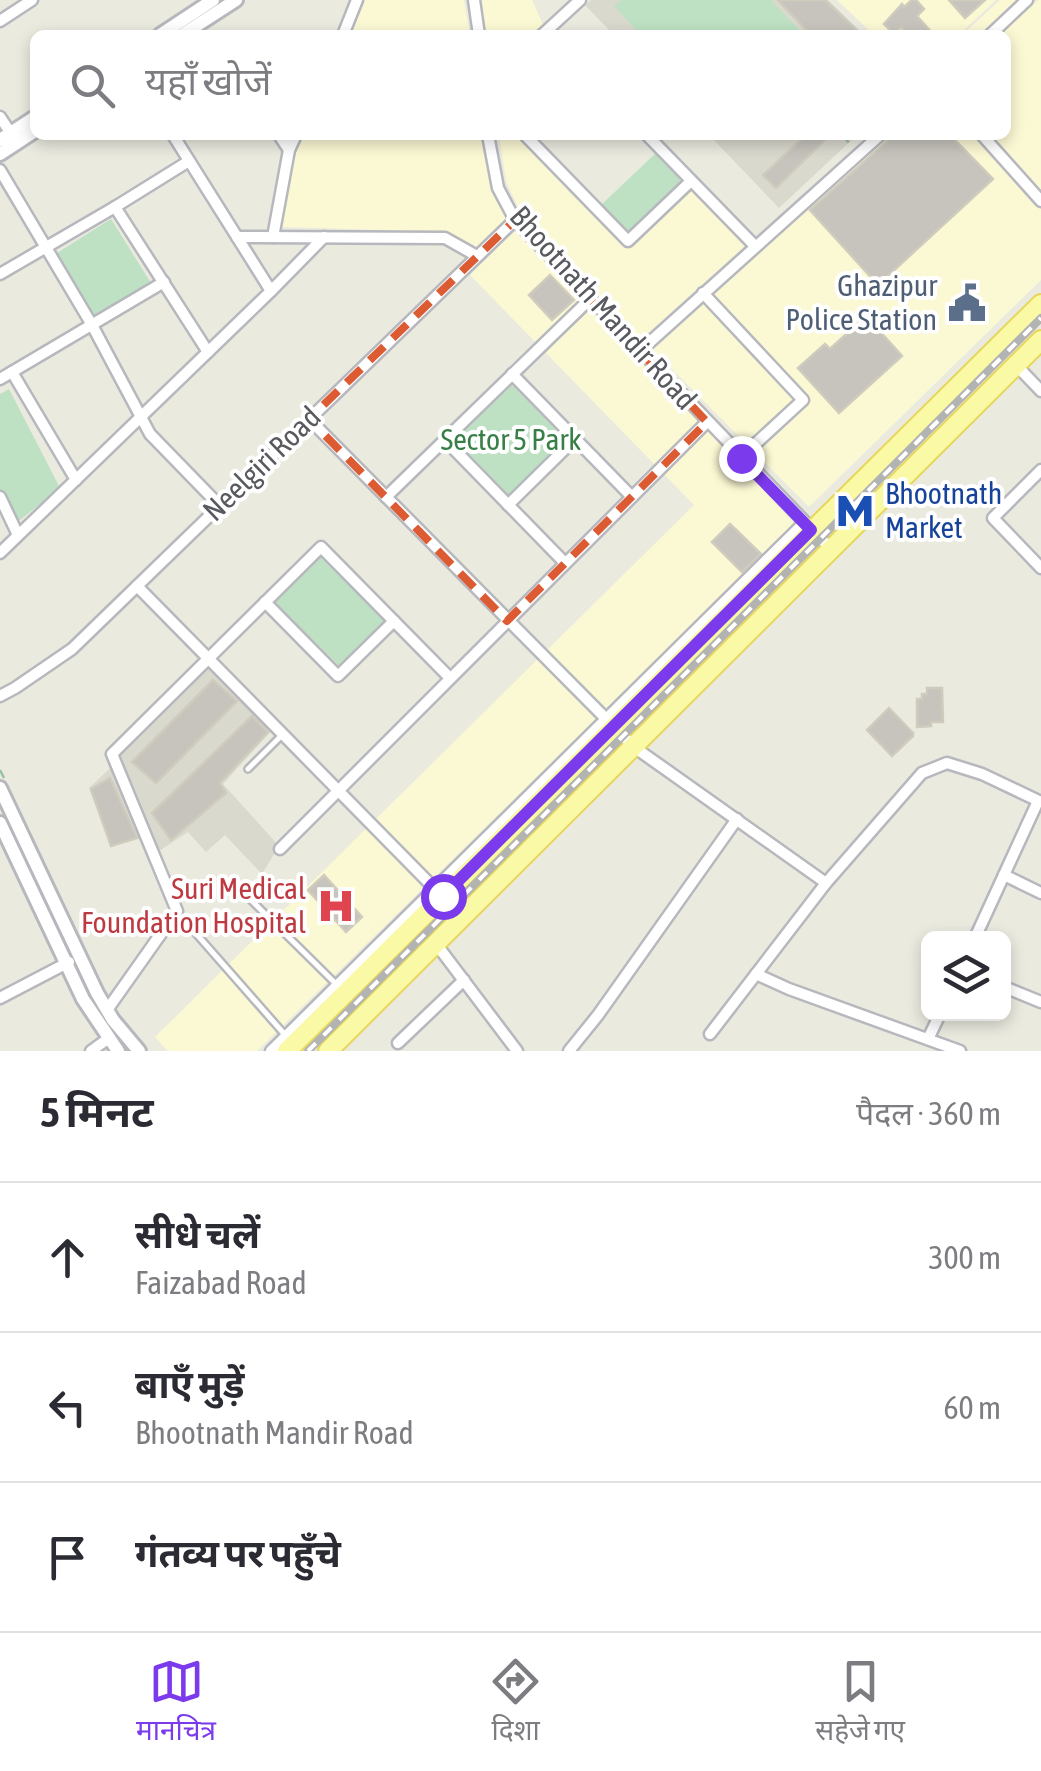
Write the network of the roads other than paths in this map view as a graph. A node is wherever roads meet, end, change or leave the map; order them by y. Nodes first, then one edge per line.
1 (32, 0) edge
2 (213, 0) edge
3 (236, 0) edge
4 (357, 0) edge
5 (474, 0) edge
6 (580, 0) edge
7 (1027, 0) edge
8 (15, 4) edge
9 (0, 21) edge
10 (168, 30) edge
11 (190, 30) edge
12 (345, 30) edge
13 (478, 30) edge
14 (551, 30) edge
15 (995, 30) edge
16 (0, 117) edge
17 (30, 121) edge
18 (9, 138) edge
19 (176, 140) edge
20 (282, 140) edge
21 (294, 140) edge
22 (489, 140) edge
23 (530, 140) edge
24 (652, 140) edge
25 (874, 140) edge
26 (986, 140) edge
27 (289, 150) junction
28 (0, 154) edge
29 (189, 160) junction
30 (0, 170) edge
31 (691, 181) junction
32 (1041, 201) edge
33 (115, 208) junction
34 (515, 220) junction
35 (237, 237) junction
36 (273, 238) junction
37 (324, 238) junction
38 (47, 246) junction
39 (754, 246) junction
40 (477, 256) junction
41 (0, 274) edge
42 (164, 282) junction
43 (271, 291) junction
44 (703, 294) junction
45 (590, 298) junction
46 (1041, 304) edge
47 (92, 325) junction
48 (1041, 340) edge
49 (640, 351) junction
50 (208, 352) junction
51 (1016, 365) junction
52 (12, 372) junction
53 (512, 374) junction
54 (0, 378) edge
55 (1041, 392) edge
56 (141, 418) junction
57 (309, 419) junction
58 (707, 422) junction
59 (576, 439) junction
60 (446, 440) junction
61 (741, 458) junction
62 (1041, 470) edge
63 (76, 480) junction
64 (632, 496) junction
65 (386, 497) junction
66 (0, 498) edge
67 (508, 504) junction
68 (219, 505) junction
69 (808, 526) junction
70 (18, 535) junction
71 (832, 550) junction
72 (0, 553) edge
73 (565, 563) junction
74 (1041, 568) edge
75 (138, 586) junction
76 (265, 602) junction
77 (508, 620) junction
78 (394, 621) junction
79 (210, 658) junction
80 (450, 678) junction
81 (0, 696) edge
82 (609, 724) junction
83 (284, 734) junction
84 (634, 748) junction
85 (248, 769) dead end
86 (0, 788) edge
87 (338, 790) junction
88 (1040, 802) edge
89 (738, 819) junction
90 (0, 823) edge
91 (280, 849) dead end
92 (1004, 875) junction
93 (826, 883) junction
94 (439, 892) junction
95 (1041, 893) edge
96 (250, 899) dead end
97 (185, 921) dead end
98 (977, 931) edge
99 (437, 944) junction
100 (73, 960) junction
101 (756, 974) junction
102 (464, 980) junction
103 (336, 984) junction
104 (1011, 990) edge
105 (0, 998) edge
106 (1041, 1002) edge
107 (107, 1010) junction
108 (937, 1021) edge
109 (710, 1034) dead end
110 (109, 1038) junction
111 (928, 1039) junction
112 (398, 1043) dead end
113 (287, 1044) edge
114 (91, 1051) edge
115 (118, 1051) edge
116 (139, 1051) edge
117 (270, 1051) edge
118 (328, 1051) edge
119 (517, 1051) edge
120 (569, 1051) edge
121 (960, 1051) edge

1 - 8 street
2 - 10 street
3 - 11 street
4 - 12 street
5 - 13 street
6 - 14 street
7 - 15 street
8 - 9 street
16 - 18 street
17 - 18 street
18 - 28 street
19 - 29 street
20 - 27 street
21 - 27 street
22 - 34 street, Bhootnath Mandir Road
23 - 31 street
24 - 31 street
25 - 39 street
26 - 32 street
27 - 36 street
29 - 33 street
29 - 35 street
30 - 38 street
31 - 39 street
33 - 38 street
33 - 42 street
34 - 40 street, Neelgiri Road
34 - 45 street, Bhootnath Mandir Road
35 - 36 street
35 - 43 street
36 - 37 street
37 - 40 street
37 - 43 street
38 - 41 street
38 - 47 street
39 - 44 street
40 - 57 street, Neelgiri Road
42 - 47 street
42 - 50 street
43 - 50 street
44 - 49 street
44 - 61 street
45 - 49 street, Bhootnath Mandir Road
45 - 53 street
46 - 69 main road
47 - 52 street
47 - 56 street
48 - 51 main road
49 - 58 street, Bhootnath Mandir Road
50 - 56 street
51 - 55 street
51 - 71 main road
52 - 54 street
52 - 63 street
53 - 59 street
53 - 60 street
56 - 63 street
56 - 68 street
57 - 65 street
57 - 68 street, Neelgiri Road
58 - 61 street, Bhootnath Mandir Road
58 - 64 street
59 - 64 street
59 - 67 street
60 - 65 street
60 - 67 street
61 - 69 street, Bhootnath Mandir Road
62 - 74 street
63 - 70 street
64 - 73 street
65 - 77 street
66 - 70 street
67 - 73 street
68 - 75 street, Neelgiri Road
69 - 71 street, Bhootnath Mandir Road
69 - 82 main road
70 - 72 street
71 - 84 main road
73 - 77 street
75 - 79 street
75 - 81 street, Neelgiri Road
76 - 78 street
76 - 78 street
76 - 79 street
77 - 80 street
77 - 82 street
78 - 80 street
79 - 83 street
79 - 107 street
80 - 87 street
82 - 84 street
82 - 94 main road
83 - 85 lane
83 - 87 street
84 - 89 street
84 - 99 main road
86 - 100 street
87 - 91 street
87 - 94 street
88 - 92 street
88 - 93 street
89 - 93 street
89 - 120 street
90 - 100 street
92 - 95 street
92 - 98 street
93 - 101 street
94 - 103 street
94 - 113 main road
96 - 103 lane
97 - 113 lane
99 - 102 street
99 - 118 main road
100 - 105 street
100 - 107 street
100 - 110 street
101 - 109 street
101 - 111 street
102 - 112 street
102 - 119 street
103 - 113 street
104 - 106 street
107 - 116 street
108 - 111 street
110 - 114 street
110 - 115 street
111 - 121 street
113 - 117 street

